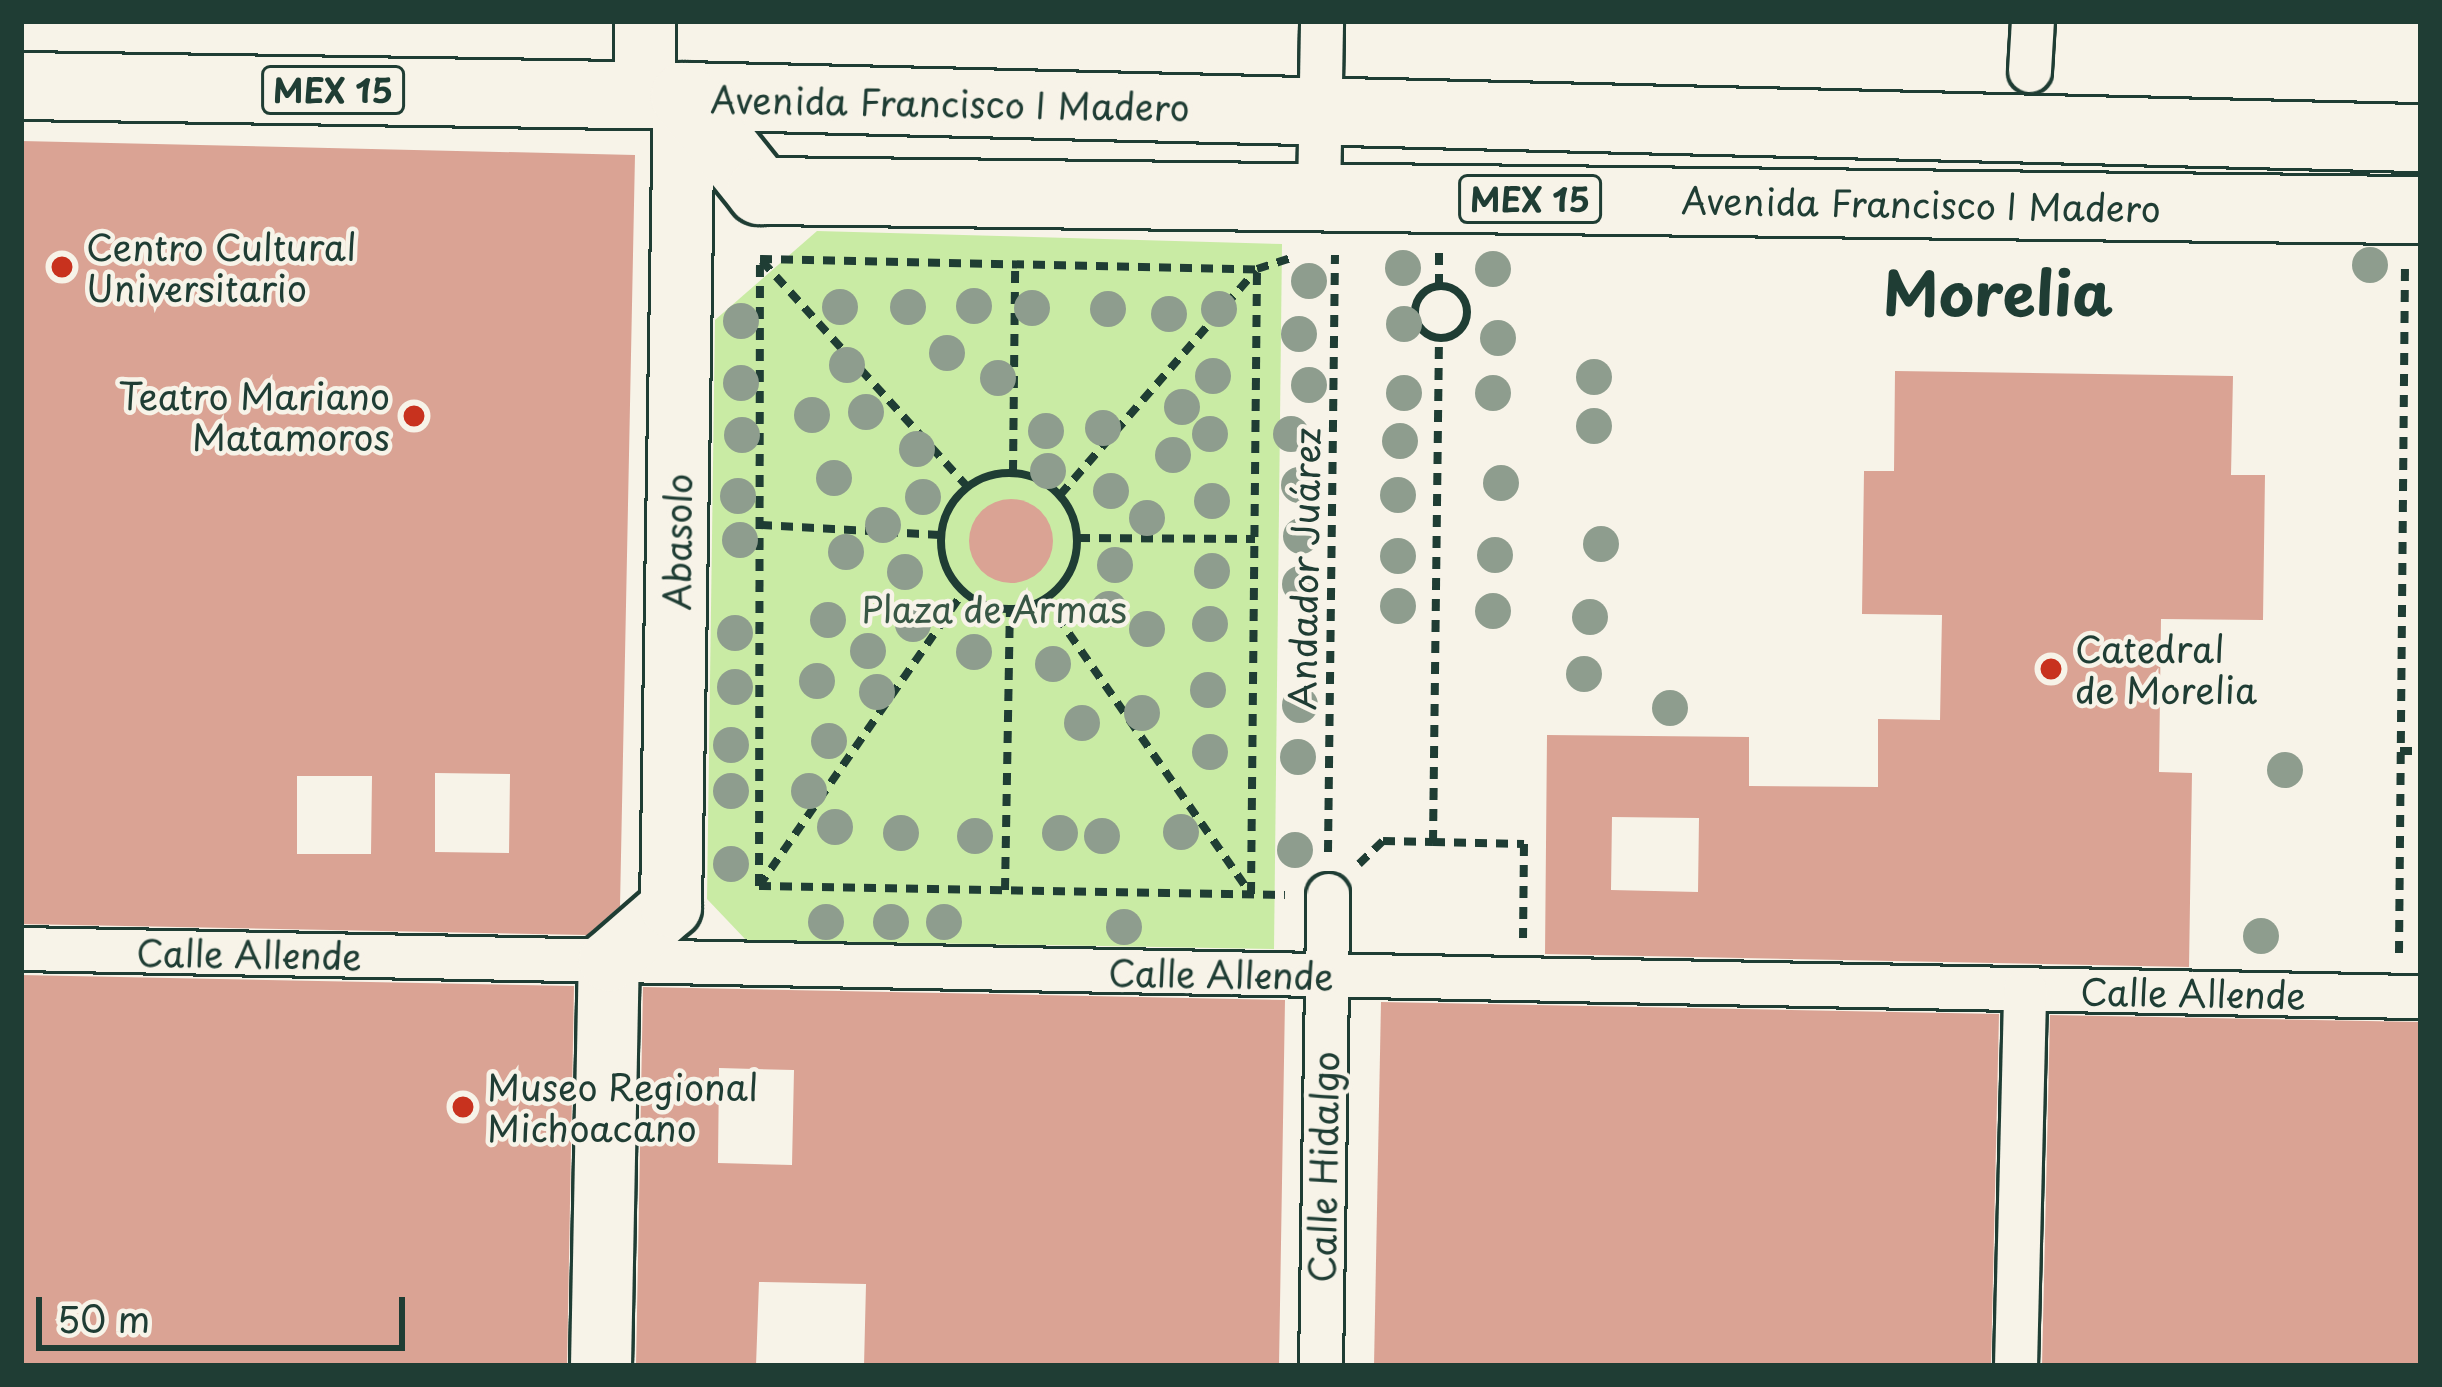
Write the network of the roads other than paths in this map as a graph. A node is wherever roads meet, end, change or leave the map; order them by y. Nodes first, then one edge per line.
1 (645, 21) edge
2 (1322, 21) edge
3 (2033, 21) edge
4 (2030, 71) dead end
5 (21, 86) edge
6 (664, 95) junction
7 (1321, 112) junction
8 (2421, 138) edge
9 (1304, 212) junction
10 (2413, 236) edge
11 (1328, 896) road end
12 (21, 949) edge
13 (609, 961) junction
14 (1325, 976) junction
15 (2025, 989) junction
16 (2410, 997) edge
17 (602, 1366) edge
18 (1321, 1366) edge
19 (2016, 1366) edge

1 - 6 street, Abasolo
2 - 7 street
3 - 4 street
5 - 6 main road, MEX 15
6 - 7 main road, Avenida Francisco I Madero / MEX 15
6 - 9 main road, Avenida Francisco I Madero / MEX 15
6 - 13 street, Abasolo
7 - 8 main road, Avenida Francisco I Madero / MEX 15
7 - 9 street
9 - 10 main road, Avenida Francisco I Madero / MEX 15
11 - 14 street, Calle Hidalgo
12 - 13 street, Calle Allende
13 - 14 street, Calle Allende
13 - 17 street
14 - 15 street, Calle Allende
14 - 18 street, Calle Hidalgo
15 - 16 street, Calle Allende
15 - 19 street

